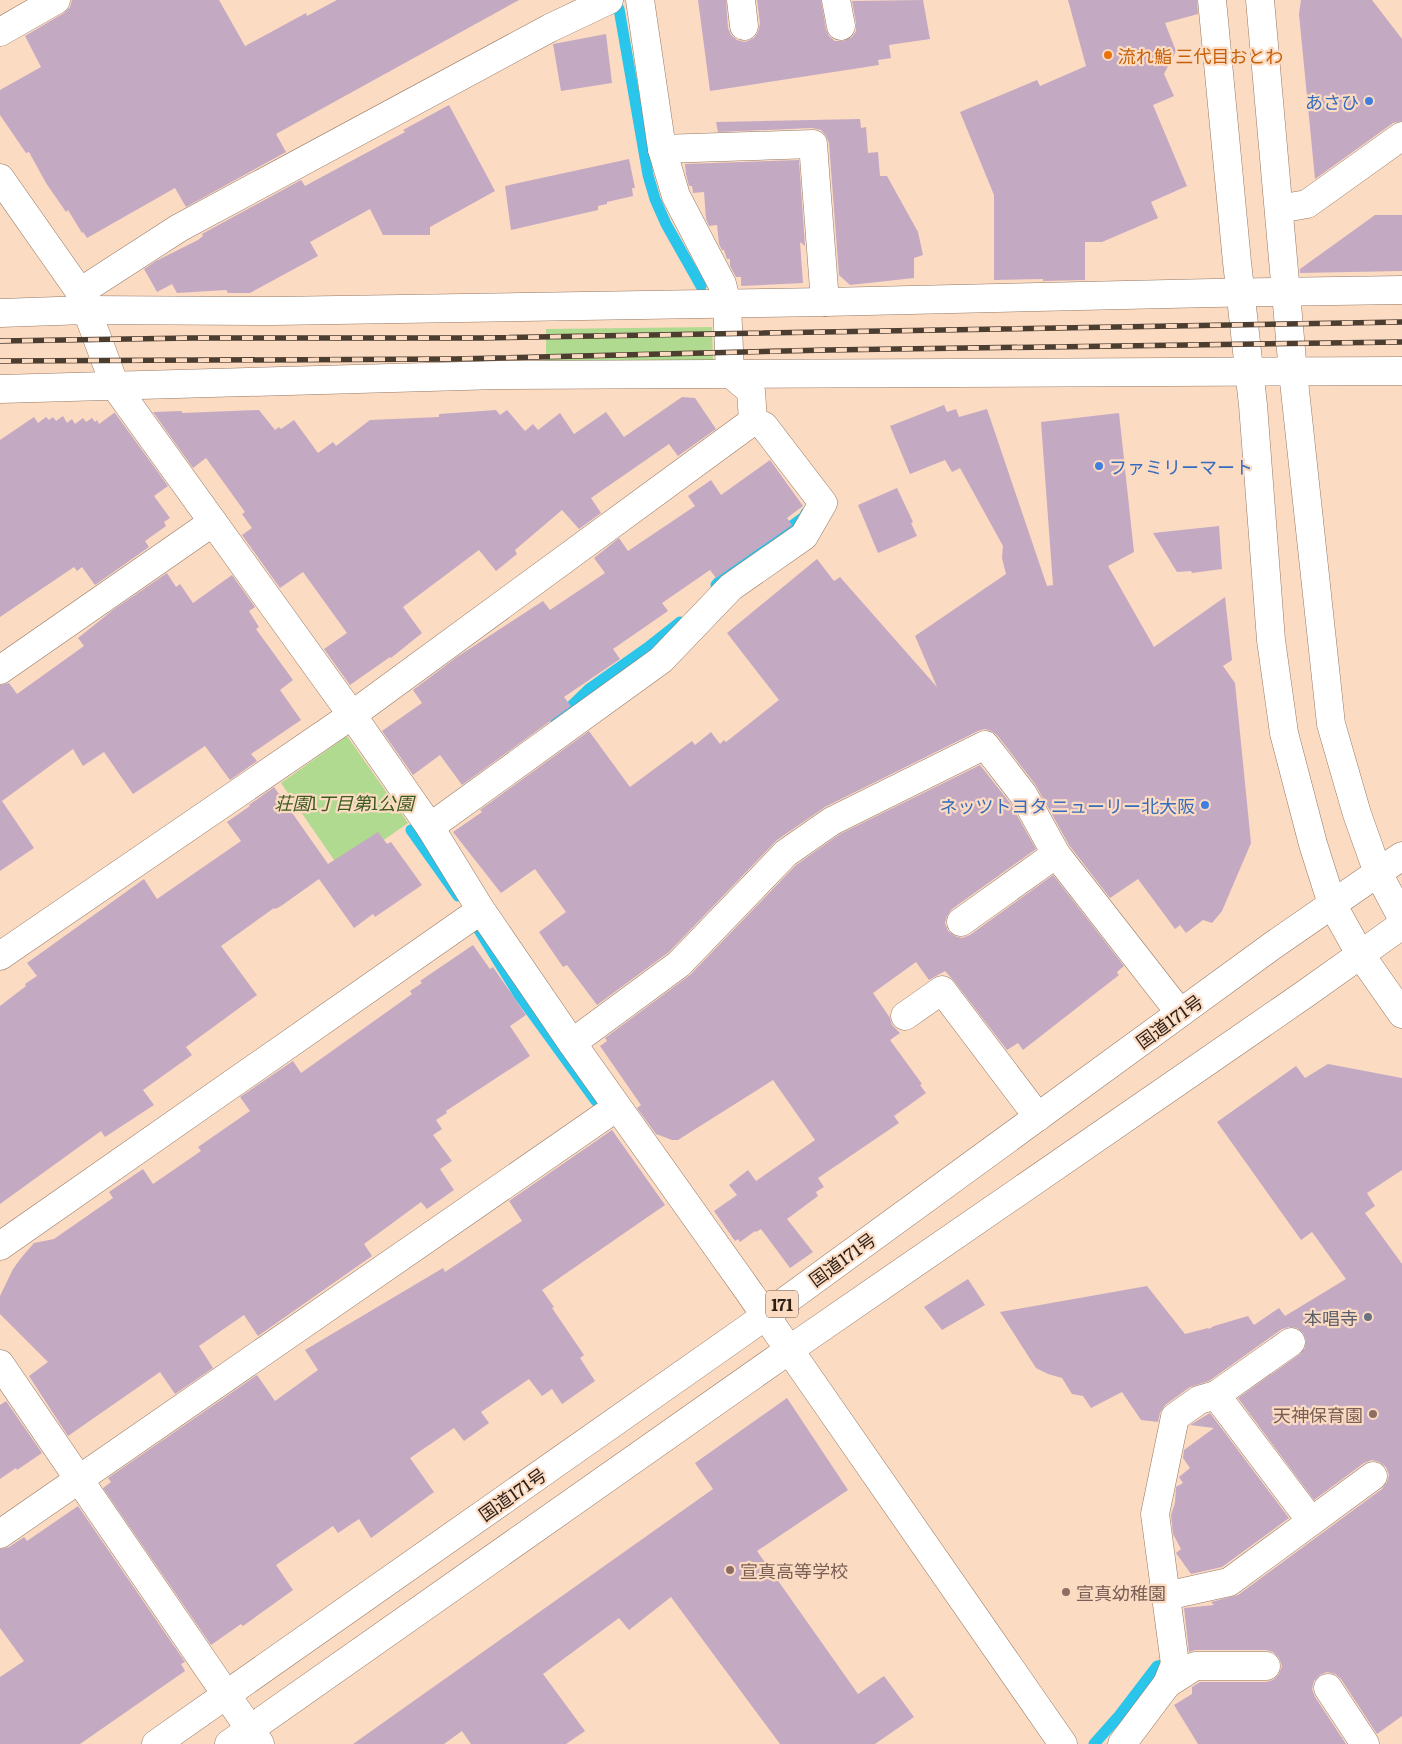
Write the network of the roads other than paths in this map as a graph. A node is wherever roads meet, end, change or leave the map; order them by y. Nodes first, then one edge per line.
1 (56, 0) edge
2 (610, 0) edge
3 (640, 0) edge
4 (1212, 0) edge
5 (1260, 0) edge
6 (0, 32) edge
7 (1402, 136) edge
8 (662, 149) junction
9 (0, 178) edge
10 (1278, 209) junction
11 (1402, 290) edge
12 (1240, 292) junction
13 (1286, 292) junction
14 (83, 301) junction
15 (826, 302) junction
16 (727, 304) junction
17 (0, 313) edge
18 (1249, 371) junction
19 (1402, 371) edge
20 (1294, 372) junction
21 (730, 373) junction
22 (115, 386) junction
23 (0, 389) edge
24 (753, 421) junction
25 (213, 522) junction
26 (0, 670) edge
27 (352, 716) junction
28 (430, 828) junction
29 (1056, 854) junction
30 (1402, 856) edge
31 (1378, 873) junction
32 (1332, 904) junction
33 (481, 910) junction
34 (1402, 918) edge
35 (961, 922) dead end
36 (1402, 924) edge
37 (1360, 954) junction
38 (0, 956) edge
39 (1180, 1013) junction
40 (1402, 1014) edge
41 (905, 1016) dead end
42 (572, 1043) junction
43 (617, 1107) junction
44 (1038, 1117) junction
45 (0, 1246) edge
46 (765, 1316) junction
47 (1291, 1342) dead end
48 (789, 1350) junction
49 (0, 1364) edge
50 (1216, 1396) junction
51 (1374, 1476) dead end
52 (79, 1479) junction
53 (1312, 1521) junction
54 (0, 1534) edge
55 (1166, 1596) junction
56 (1266, 1666) dead end
57 (1167, 1684) junction
58 (1328, 1688) dead end
59 (226, 1695) junction
60 (246, 1739) edge
61 (156, 1744) edge
62 (1063, 1744) edge
63 (1122, 1744) edge
64 (1365, 1744) edge

1 - 6 main road
2 - 14 main road
3 - 8 main road
4 - 12 main road
5 - 10 main road
7 - 10 main road
8 - 15 main road
8 - 16 main road
9 - 14 main road
10 - 13 main road
11 - 13 main road
12 - 13 main road
12 - 15 main road
12 - 18 main road
13 - 20 main road
14 - 16 main road
14 - 17 main road
14 - 22 main road
15 - 16 main road
16 - 21 main road
18 - 20 main road
18 - 21 main road
18 - 32 main road
19 - 20 main road
20 - 31 main road
21 - 22 main road
21 - 24 main road
22 - 23 main road
22 - 25 main road
24 - 27 main road
24 - 28 main road
25 - 26 main road
25 - 27 main road
27 - 28 main road
27 - 38 main road
28 - 33 main road
29 - 35 main road
29 - 39 main road
29 - 42 main road
30 - 31 main road, 国道171号 / 171
31 - 32 main road, 国道171号 / 171
31 - 34 main road
32 - 37 main road
32 - 39 main road, 国道171号 / 171
33 - 42 main road
33 - 45 main road
36 - 37 main road, 171
37 - 40 main road
37 - 48 main road, 171
39 - 44 main road, 国道171号 / 171
41 - 44 main road
42 - 43 main road
43 - 46 main road
43 - 52 main road
44 - 46 main road, 国道171号 / 171
46 - 48 main road
46 - 59 main road, 国道171号 / 171
47 - 50 main road
48 - 60 main road, 171
48 - 62 main road
49 - 52 main road
50 - 53 main road
50 - 55 main road
51 - 53 main road
52 - 54 main road
52 - 59 main road
53 - 55 main road
55 - 57 main road
56 - 57 main road
57 - 63 main road
58 - 64 main road
59 - 60 main road
59 - 61 main road, 国道171号 / 171

